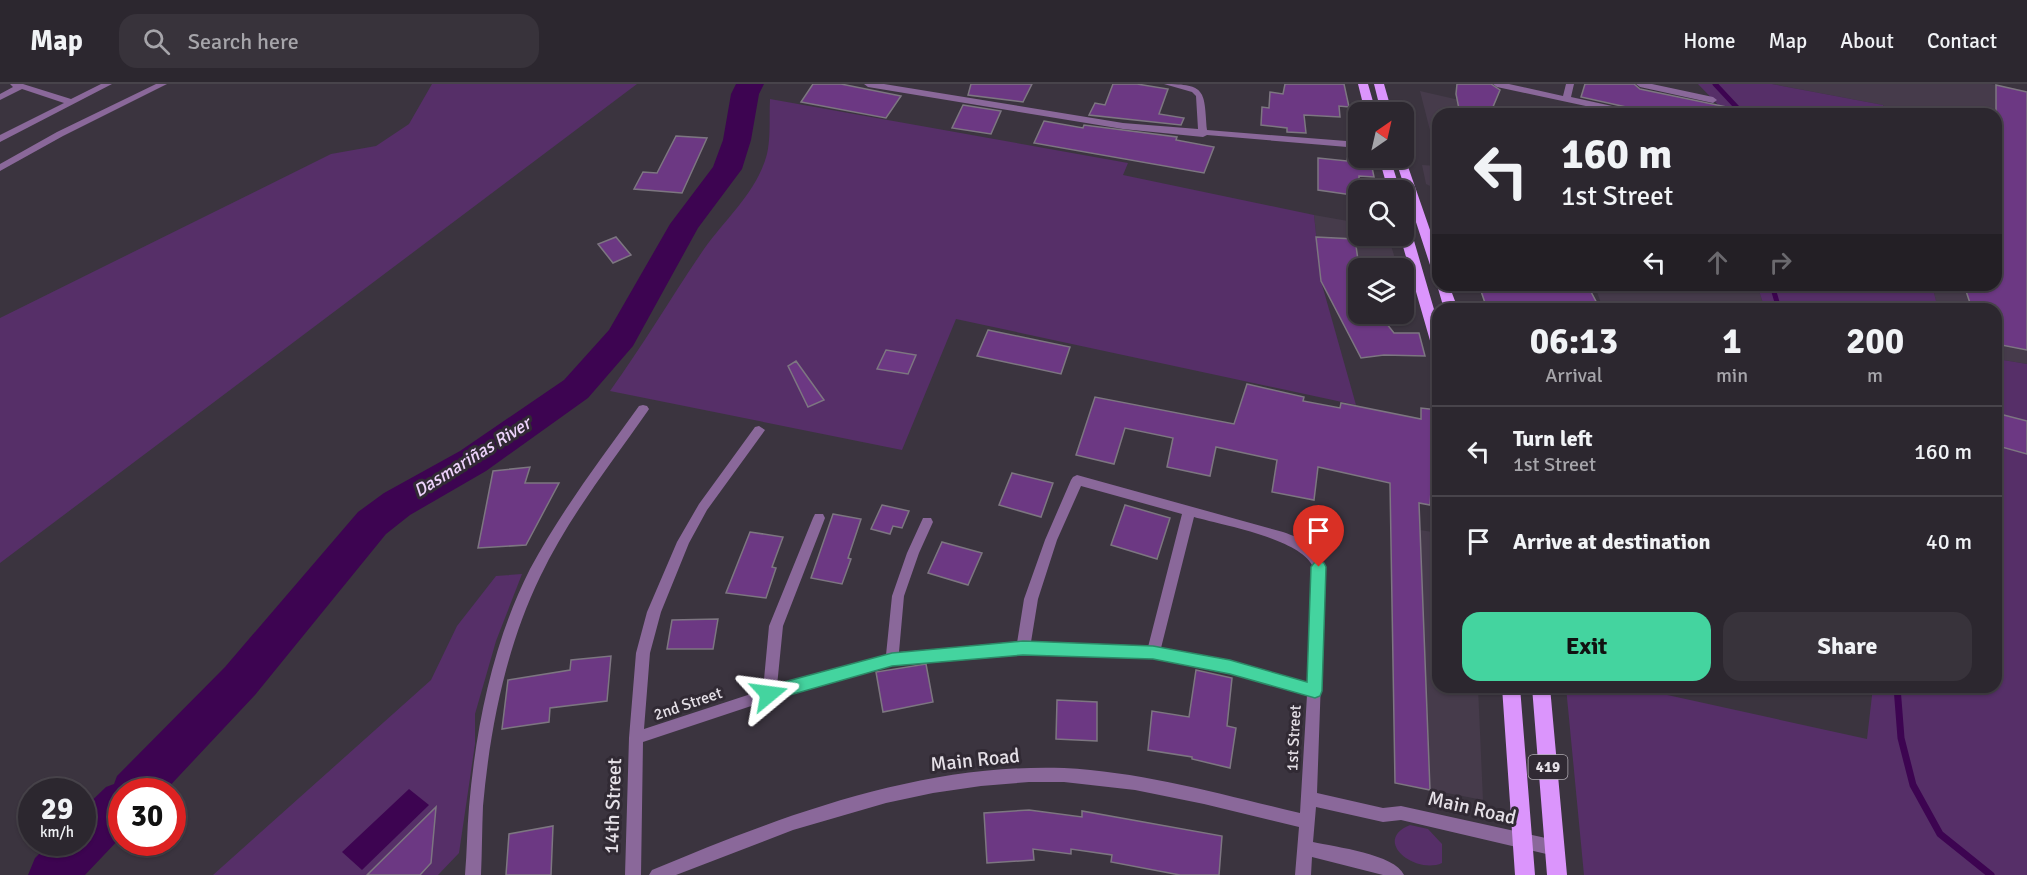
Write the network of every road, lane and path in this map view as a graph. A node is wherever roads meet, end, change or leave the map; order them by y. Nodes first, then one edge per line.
1 (108, 84) edge
2 (163, 84) edge
3 (868, 84) edge
4 (1168, 84) edge
5 (1363, 84) edge
6 (1379, 84) edge
7 (1497, 84) edge
8 (1570, 84) edge
9 (1640, 84) edge
10 (18, 85) edge
11 (888, 85) edge
12 (0, 97) edge
13 (1566, 99) junction
14 (1713, 100) dead end
15 (71, 102) junction
16 (1368, 102) edge
17 (1384, 102) edge
18 (1607, 108) edge
19 (1203, 134) junction
20 (0, 139) edge
21 (1348, 145) edge
22 (0, 168) edge
23 (1404, 168) edge
24 (1410, 246) edge
25 (1432, 253) edge
26 (1432, 323) edge
27 (643, 409) dead end
28 (759, 430) dead end
29 (1189, 512) junction
30 (819, 518) dead end
31 (927, 522) dead end
32 (1023, 648) junction
33 (1153, 653) junction
34 (892, 660) junction
35 (1315, 691) junction
36 (1511, 693) edge
37 (1542, 693) edge
38 (769, 694) junction
39 (636, 738) junction
40 (1309, 798) junction
41 (1307, 822) junction
42 (1523, 841) junction
43 (1305, 848) junction
44 (1555, 848) junction
45 (473, 875) edge
46 (633, 875) edge
47 (657, 875) edge
48 (1303, 875) edge
49 (1395, 875) edge
50 (1525, 875) edge
51 (1557, 875) edge

1 - 15 street
2 - 22 street
3 - 11 street
4 - 19 street
5 - 16 main road
6 - 17 main road
7 - 13 street
8 - 13 street
9 - 14 street
10 - 12 street
10 - 15 street
11 - 19 street
13 - 18 street
15 - 20 street
19 - 21 street
23 - 25 main road
24 - 26 main road
27 - 45 street
28 - 39 street, 14th Street
29 - 32 street
29 - 33 street
29 - 35 street, 1st Street
30 - 38 street
31 - 34 street
32 - 33 street, 2nd Street
32 - 34 street, 2nd Street
33 - 35 street, 2nd Street
34 - 38 street, 2nd Street
35 - 40 street, 1st Street
36 - 42 main road, 419
37 - 44 main road, 419
38 - 39 street, 2nd Street
39 - 46 street, 14th Street
40 - 41 street, 1st Street
40 - 42 street, Main Road
41 - 43 street, 1st Street
41 - 47 street, Main Road
42 - 44 street, Main Road
42 - 50 main road, 419
43 - 48 street, 1st Street
43 - 49 street
44 - 51 main road, 419

